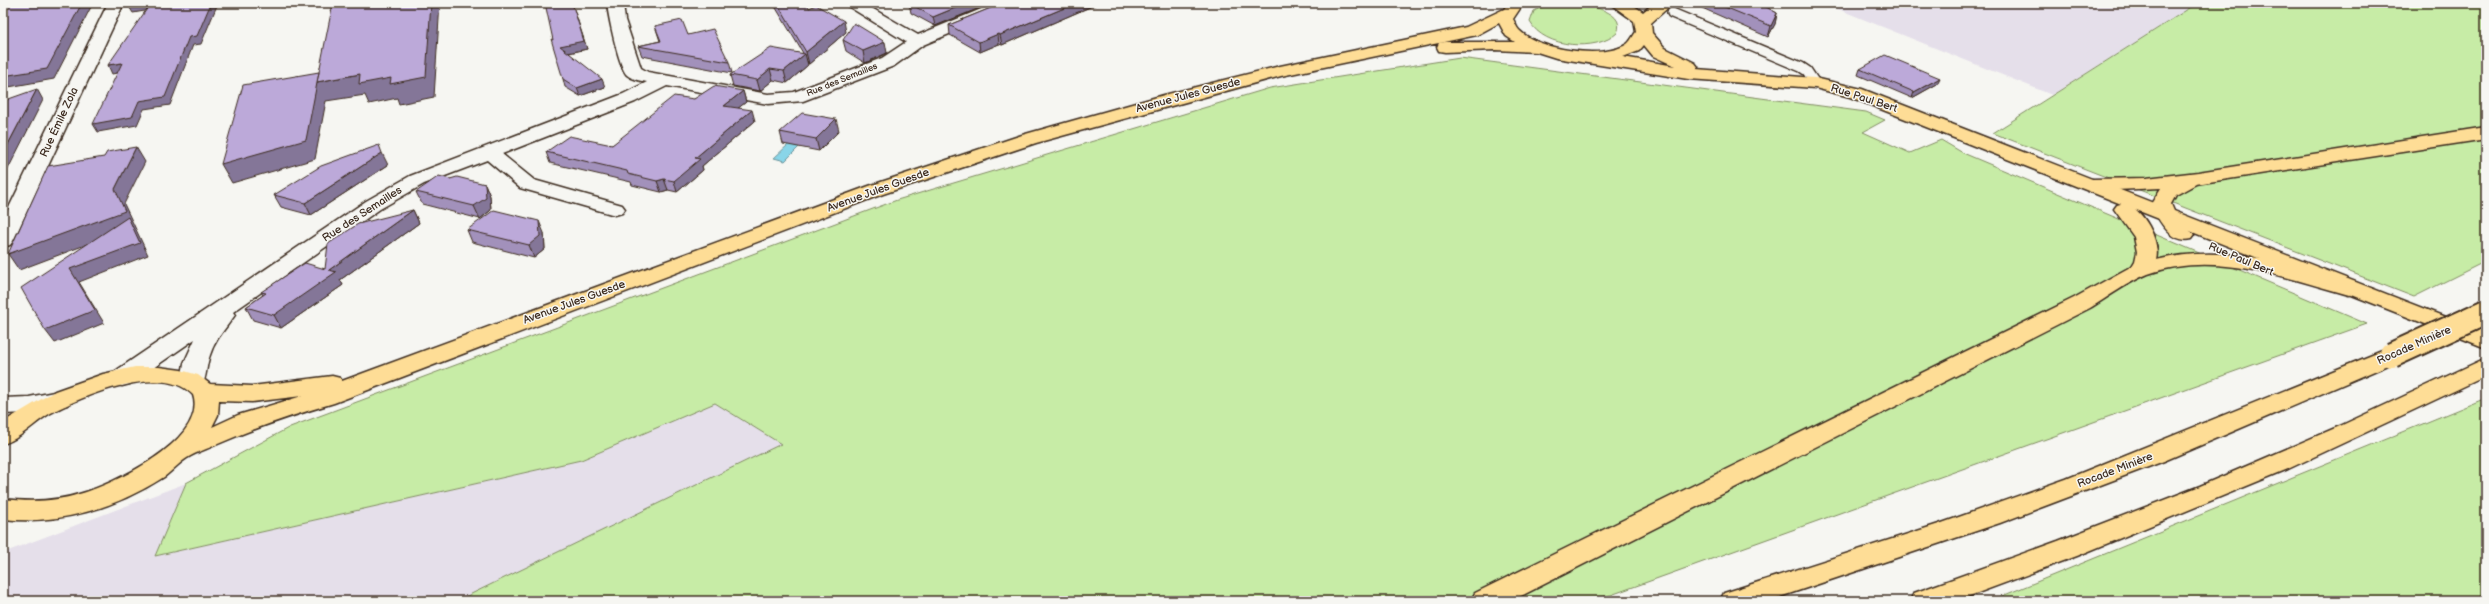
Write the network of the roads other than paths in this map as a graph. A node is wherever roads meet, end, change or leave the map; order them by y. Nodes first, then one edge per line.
1 (116, 3) edge
2 (615, 3) edge
3 (851, 3) edge
4 (1010, 3) edge
5 (1617, 3) edge
6 (1512, 6) edge
7 (1668, 8) edge
8 (1643, 28) junction
9 (917, 41) junction
10 (1541, 49) junction
11 (1374, 52) junction
12 (1590, 57) junction
13 (1720, 75) junction
14 (665, 80) junction
15 (1815, 83) junction
16 (2486, 133) edge
17 (2000, 151) junction
18 (490, 152) junction
19 (2198, 178) junction
20 (2094, 185) junction
21 (615, 209) dead end
22 (2124, 209) junction
23 (2164, 213) junction
24 (2184, 235) junction
25 (3, 241) edge
26 (2247, 261) junction
27 (2140, 270) junction
28 (2349, 288) junction
29 (244, 293) junction
30 (2486, 312) edge
31 (2486, 341) edge
32 (2486, 357) edge
33 (2486, 366) edge
34 (396, 369) junction
35 (122, 378) junction
36 (199, 387) junction
37 (59, 399) junction
38 (3, 406) edge
39 (3, 435) edge
40 (180, 451) junction
41 (6, 511) edge
42 (1485, 601) edge
43 (1734, 601) edge
44 (1924, 601) edge

1 - 25 street, Rue Émile Zola
2 - 14 street, Rue des Semailles
3 - 9 street
4 - 9 street, Rue des Semailles
5 - 8 main road, Rue Paul Bert
6 - 10 main road
6 - 11 main road, Avenue Jules Guesde
7 - 8 main road
7 - 15 lane
8 - 12 main road
8 - 13 main road, Rue Paul Bert
9 - 14 street, Rue des Semailles
10 - 11 main road, Avenue Jules Guesde
10 - 12 main road
11 - 34 main road, Avenue Jules Guesde
12 - 13 main road, Rue Paul Bert
13 - 15 main road, Rue Paul Bert
14 - 18 street, Rue des Semailles
15 - 17 main road, Rue Paul Bert
16 - 19 main road
17 - 20 main road, Rue Paul Bert
17 - 22 main road, Rue Paul Bert
18 - 21 street
18 - 29 street, Rue des Semailles
19 - 20 main road
19 - 23 main road
20 - 23 main road, Rue Paul Bert
22 - 24 main road, Rue Paul Bert
22 - 27 main road
23 - 24 main road
23 - 28 main road, Rue Paul Bert
24 - 26 main road, Rue Paul Bert
26 - 27 main road
26 - 28 main road
26 - 32 main road, Rue Paul Bert
27 - 42 main road
28 - 31 main road, Rue Paul Bert
29 - 35 street, Rue des Semailles
29 - 36 street, Rue des Semailles
30 - 43 main road, Rocade Minière, bridge
33 - 44 main road
34 - 36 main road, Avenue Jules Guesde
34 - 40 main road, Avenue Jules Guesde
35 - 36 main road, Avenue Jules Guesde
35 - 37 main road, Avenue Jules Guesde
36 - 40 main road
37 - 38 street
37 - 39 main road, Avenue Jules Guesde
40 - 41 main road

